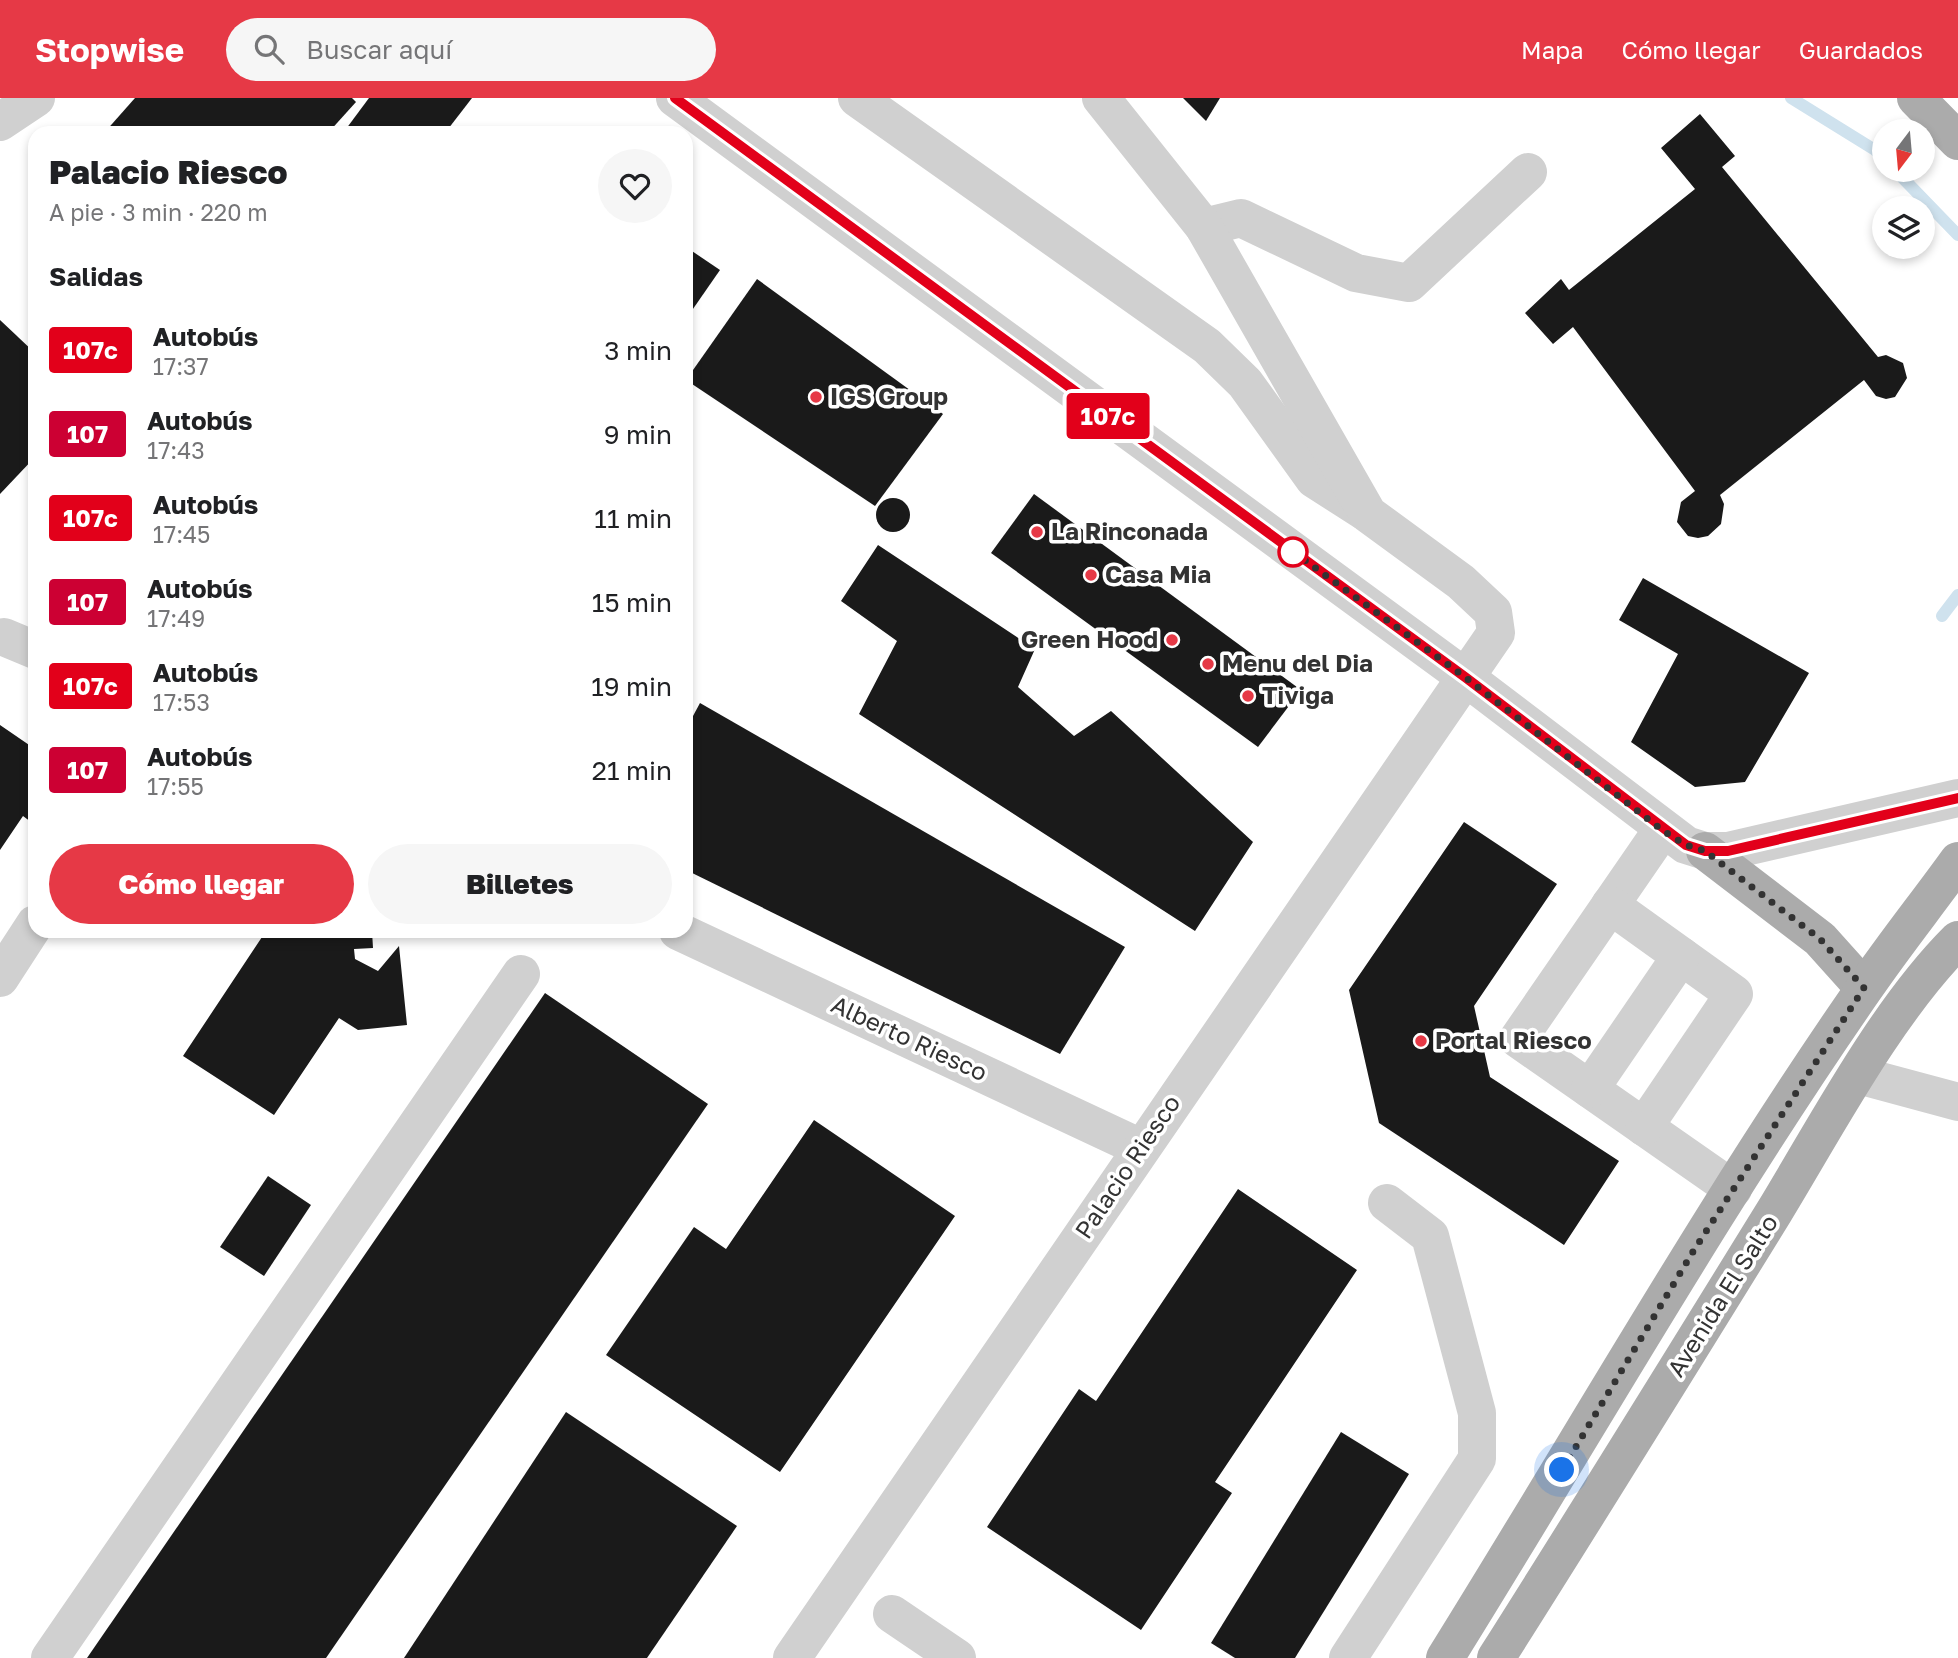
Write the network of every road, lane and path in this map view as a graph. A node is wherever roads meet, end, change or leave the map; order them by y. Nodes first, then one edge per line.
1 (36, 98) edge
2 (674, 98) edge
3 (857, 98) edge
4 (1101, 98) edge
5 (1916, 98) edge
6 (0, 122) edge
7 (1958, 141) edge
8 (1528, 172) dead end
9 (1204, 227) junction
10 (1368, 514) junction
11 (1465, 677) junction
12 (1958, 797) edge
13 (1662, 830) junction
14 (1705, 851) junction
15 (1958, 861) edge
16 (1611, 905) junction
17 (28, 935) edge
18 (693, 938) edge
19 (1958, 940) edge
20 (1681, 956) junction
21 (521, 974) dead end
22 (0, 978) edge
23 (1864, 988) junction
24 (1858, 1075) junction
25 (1590, 1089) junction
26 (1958, 1102) edge
27 (1644, 1127) junction
28 (1141, 1148) junction
29 (1733, 1189) junction
30 (1387, 1203) dead end
31 (892, 1614) dead end
32 (50, 1658) edge
33 (792, 1658) edge
34 (957, 1658) edge
35 (1348, 1658) edge
36 (1446, 1658) edge
37 (1496, 1658) edge

1 - 6 street
2 - 11 street
3 - 10 street, Palacio Riesco
4 - 9 street
5 - 7 main road
8 - 9 street
9 - 10 street
10 - 11 street, Palacio Riesco
11 - 13 street
11 - 28 street, Palacio Riesco
12 - 14 street
13 - 14 street
13 - 16 street
14 - 23 main road
15 - 23 main road, Avenida El Salto
16 - 20 street
16 - 25 street
17 - 22 street
18 - 28 street, Alberto Riesco
19 - 24 main road, Avenida El Salto
20 - 25 street
20 - 27 street
21 - 32 street
23 - 29 main road, Avenida El Salto
24 - 26 street
24 - 37 main road, Avenida El Salto
25 - 27 street
27 - 29 street
28 - 33 street, Palacio Riesco
29 - 36 main road, Avenida El Salto
30 - 35 street
31 - 34 street

